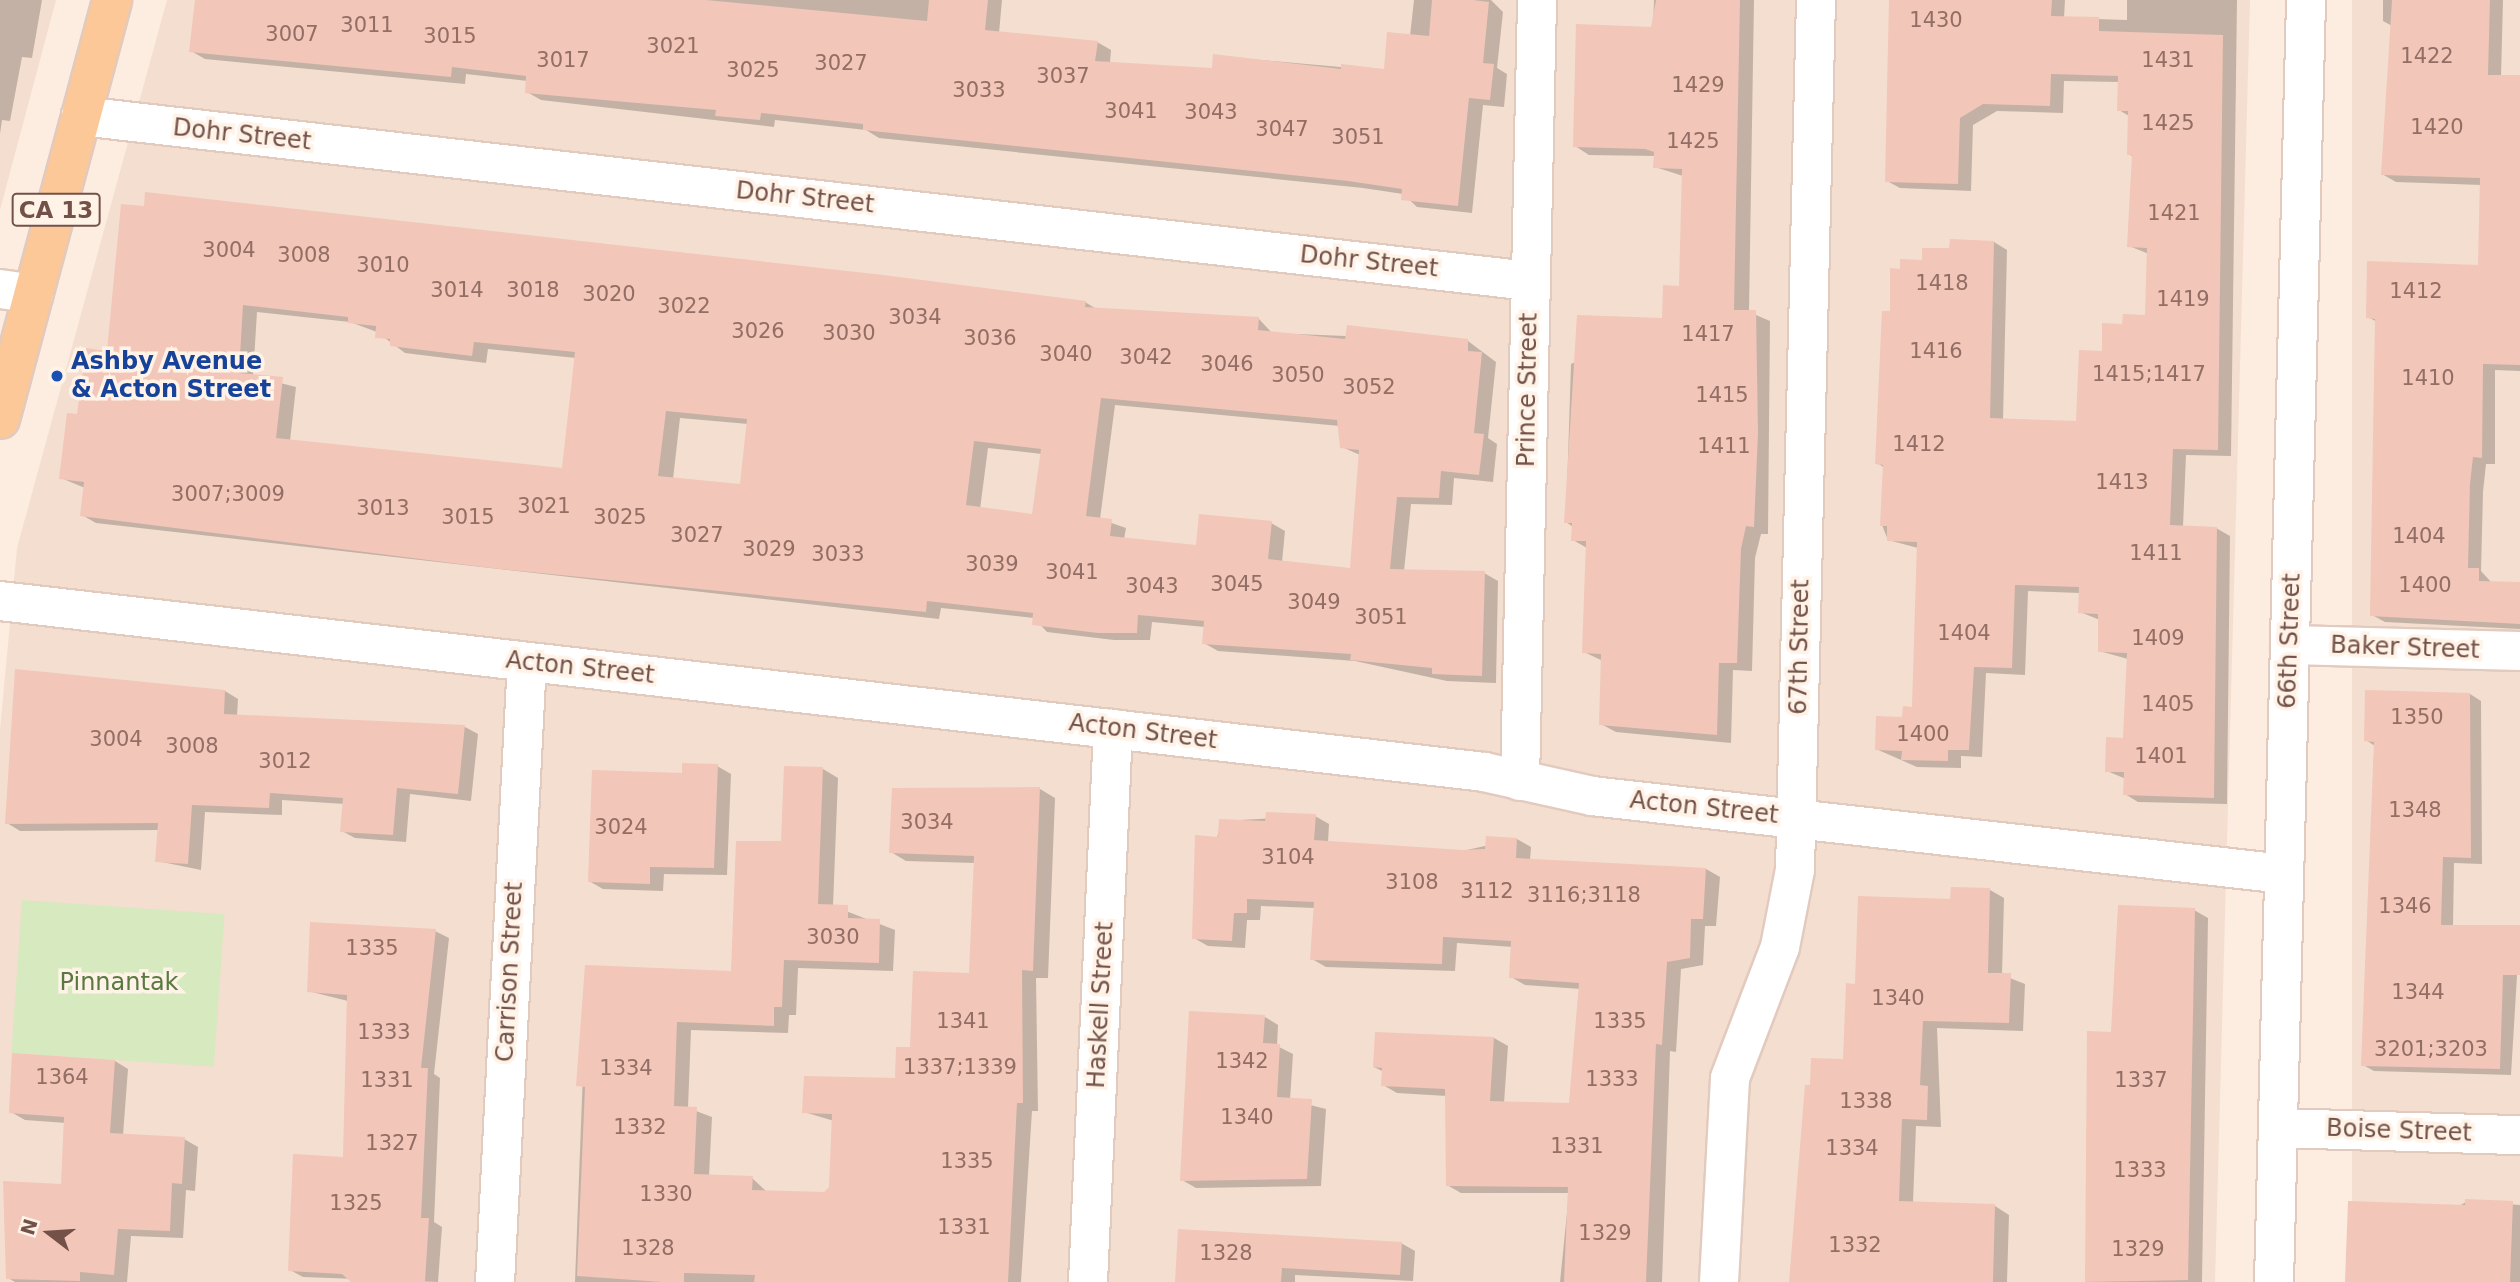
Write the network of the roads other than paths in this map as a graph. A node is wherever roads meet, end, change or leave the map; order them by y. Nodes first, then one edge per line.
1 (112, 0) edge
2 (1537, 0) edge
3 (1816, 0) edge
4 (2306, 0) edge
5 (81, 116) junction
6 (1530, 281) junction
7 (17, 291) edge
8 (0, 419) edge
9 (0, 601) edge
10 (2290, 645) junction
11 (2520, 652) edge
12 (527, 662) junction
13 (1113, 729) junction
14 (1520, 781) junction
15 (1797, 819) junction
16 (2284, 874) junction
17 (2278, 1128) junction
18 (2520, 1135) edge
19 (495, 1282) edge
20 (1088, 1282) edge
21 (1719, 1282) edge
22 (2274, 1282) edge

1 - 5 main road, CA 13
2 - 6 street, Prince Street
3 - 15 street, 67th Street
4 - 10 street, 66th Street
5 - 6 street, Dohr Street
5 - 7 main road, CA 13
6 - 14 street, Prince Street
7 - 8 main road, CA 13
9 - 12 street, Acton Street
10 - 11 street, Baker Street
10 - 16 street, 66th Street
12 - 13 street, Acton Street
12 - 19 street, Carrison Street
13 - 14 street, Acton Street
13 - 20 street, Haskell Street
14 - 15 street, Acton Street
15 - 16 street, Acton Street
15 - 21 street, 67th Street
16 - 17 street, 66th Street
17 - 18 street, Boise Street
17 - 22 street, 66th Street

